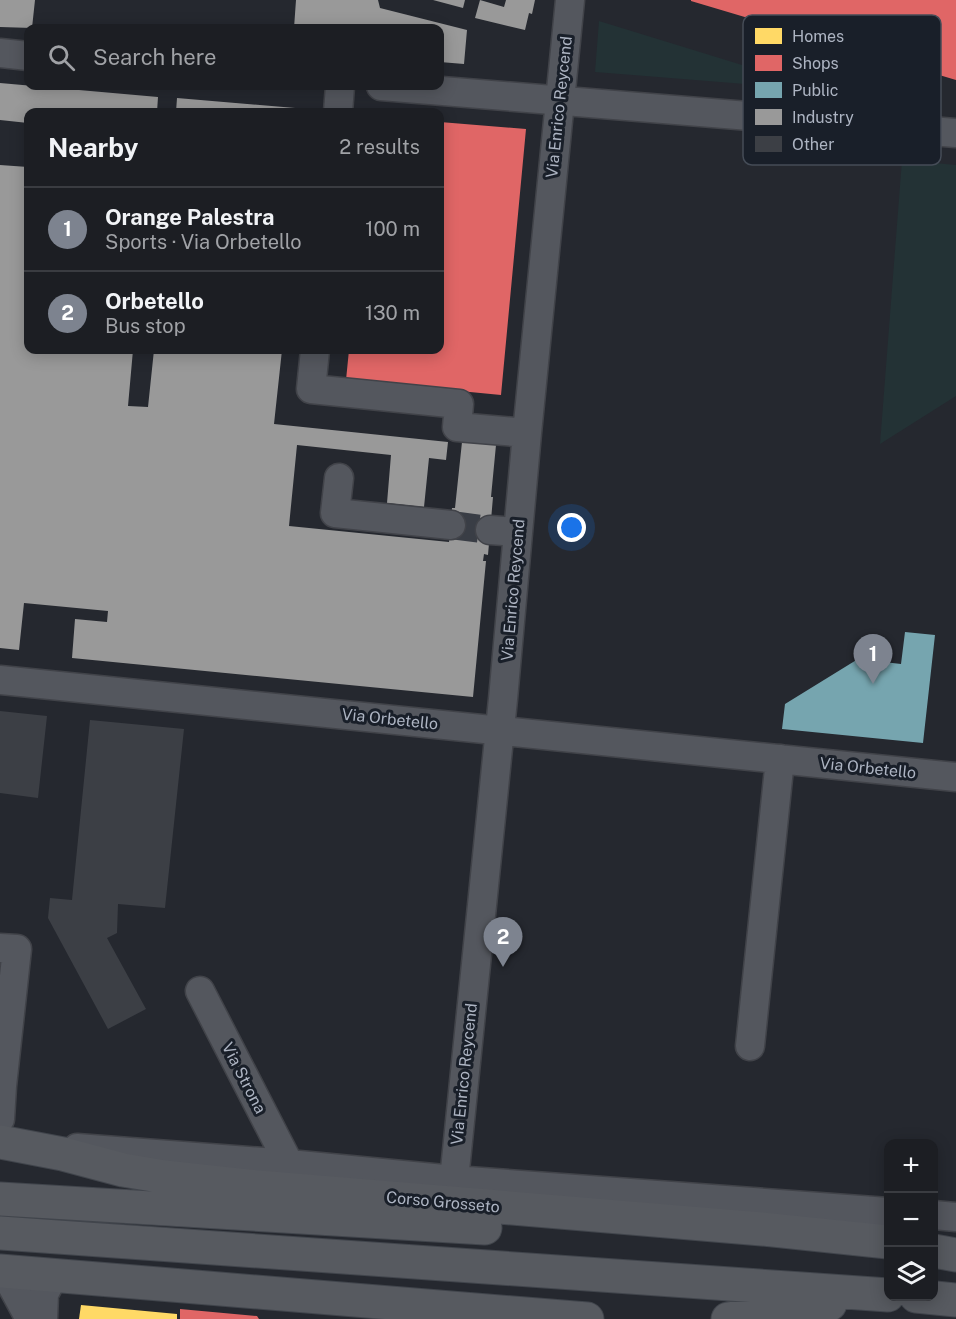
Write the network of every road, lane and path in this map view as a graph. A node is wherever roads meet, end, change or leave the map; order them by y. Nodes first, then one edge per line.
1 (570, 0) edge
2 (0, 53) edge
3 (24, 56) edge
4 (340, 90) edge
5 (432, 90) edge
6 (560, 100) junction
7 (338, 108) edge
8 (743, 115) edge
9 (941, 132) edge
10 (956, 133) edge
11 (315, 354) edge
12 (527, 433) junction
13 (339, 478) dead end
14 (451, 525) tunnel mouth
15 (490, 530) tunnel mouth
16 (518, 532) junction
17 (0, 680) edge
18 (500, 730) junction
19 (780, 759) junction
20 (956, 777) edge
21 (0, 948) edge
22 (200, 991) dead end
23 (750, 1046) dead end
24 (1, 1086) edge
25 (0, 1119) edge
26 (0, 1142) edge
27 (289, 1164) junction
28 (454, 1180) junction
29 (0, 1199) edge
30 (884, 1212) edge
31 (938, 1215) edge
32 (956, 1217) edge
33 (0, 1233) edge
34 (884, 1242) edge
35 (884, 1252) edge
36 (938, 1254) edge
37 (956, 1256) edge
38 (2, 1271) edge
39 (54, 1275) junction
40 (884, 1294) edge
41 (884, 1298) edge
42 (938, 1298) edge
43 (956, 1300) edge
44 (440, 1313) edge
45 (30, 1319) edge
46 (43, 1319) edge
47 (587, 1319) edge
48 (728, 1319) edge

1 - 6 street, Via Enrico Reycend
2 - 3 street
4 - 7 street
5 - 6 street
6 - 8 street
6 - 12 street, Via Enrico Reycend
9 - 10 street
11 - 12 street
12 - 16 street, Via Enrico Reycend
13 - 14 street
15 - 16 street
16 - 18 street, Via Enrico Reycend
17 - 18 street, Via Orbetello
18 - 19 street, Via Orbetello
18 - 28 street, Via Enrico Reycend
19 - 20 street, Via Orbetello
19 - 23 street
21 - 24 street
22 - 27 street, Via Strona
24 - 25 street
26 - 27 street, Corso Grosseto
26 - 34 main road, Corso Grosseto
27 - 28 street, Corso Grosseto
28 - 30 street, Corso Grosseto
29 - 35 main road, Corso Grosseto
31 - 32 street
33 - 40 main road
36 - 37 main road
38 - 39 main road
38 - 45 street
39 - 44 main road
39 - 46 street
41 - 48 main road
42 - 43 main road
44 - 47 main road

